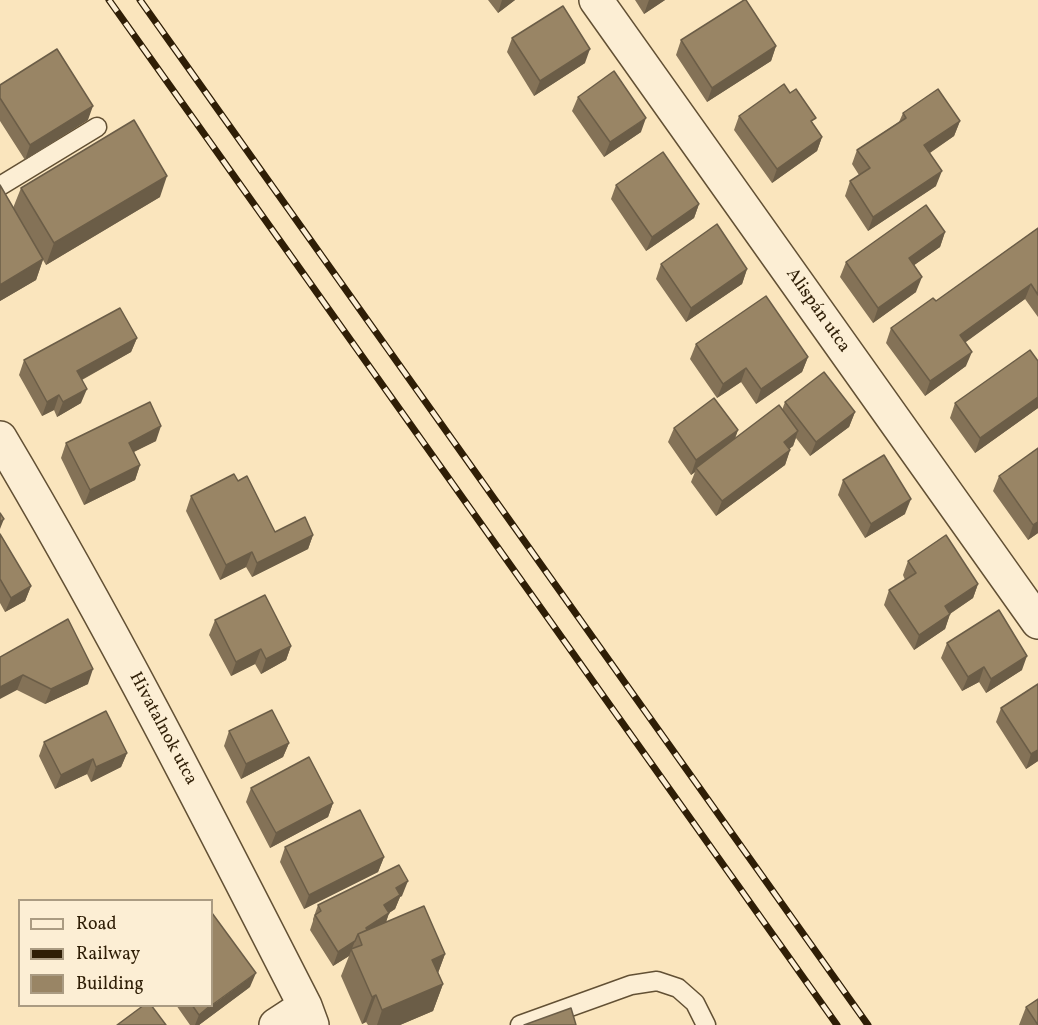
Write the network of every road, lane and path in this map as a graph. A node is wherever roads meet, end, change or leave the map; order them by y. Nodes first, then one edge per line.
1 (596, 0) edge
2 (97, 127) dead end
3 (0, 186) edge
4 (0, 438) edge
5 (1038, 622) edge
6 (308, 1016) edge
7 (276, 1025) edge
8 (520, 1025) edge
9 (706, 1025) edge

1 - 5 street, Alispán utca
2 - 3 lane
4 - 6 street, Hivatalnok utca
6 - 7 street
8 - 9 lane

